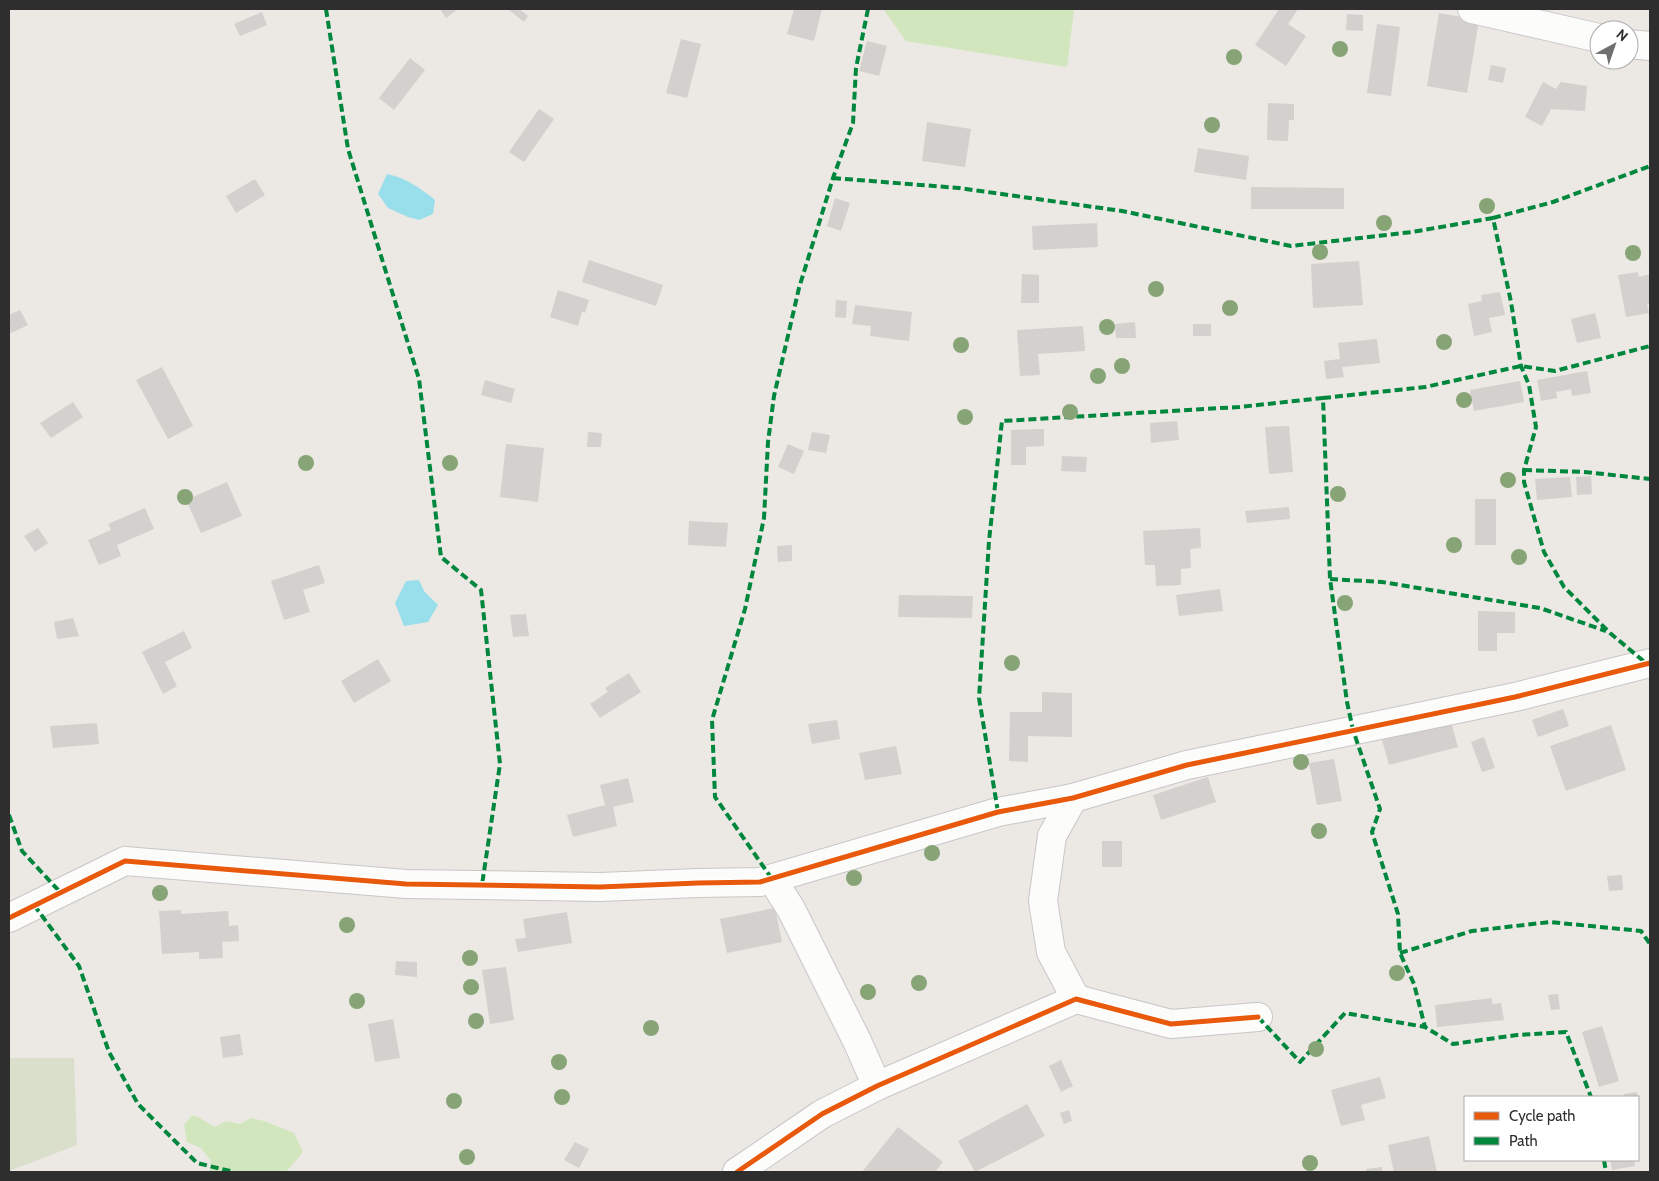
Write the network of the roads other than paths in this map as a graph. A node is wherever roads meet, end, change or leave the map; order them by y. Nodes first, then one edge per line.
1 (1472, 9) edge
2 (1589, 36) edge
3 (1650, 663) edge
4 (1073, 798) junction
5 (772, 879) junction
6 (9, 918) edge
7 (1076, 998) junction
8 (1258, 1018) dead end
9 (877, 1086) junction
10 (737, 1172) edge

1 - 2 street
3 - 4 street
4 - 5 street
4 - 7 street
5 - 6 street
5 - 9 street
7 - 8 street
7 - 9 street
9 - 10 street

